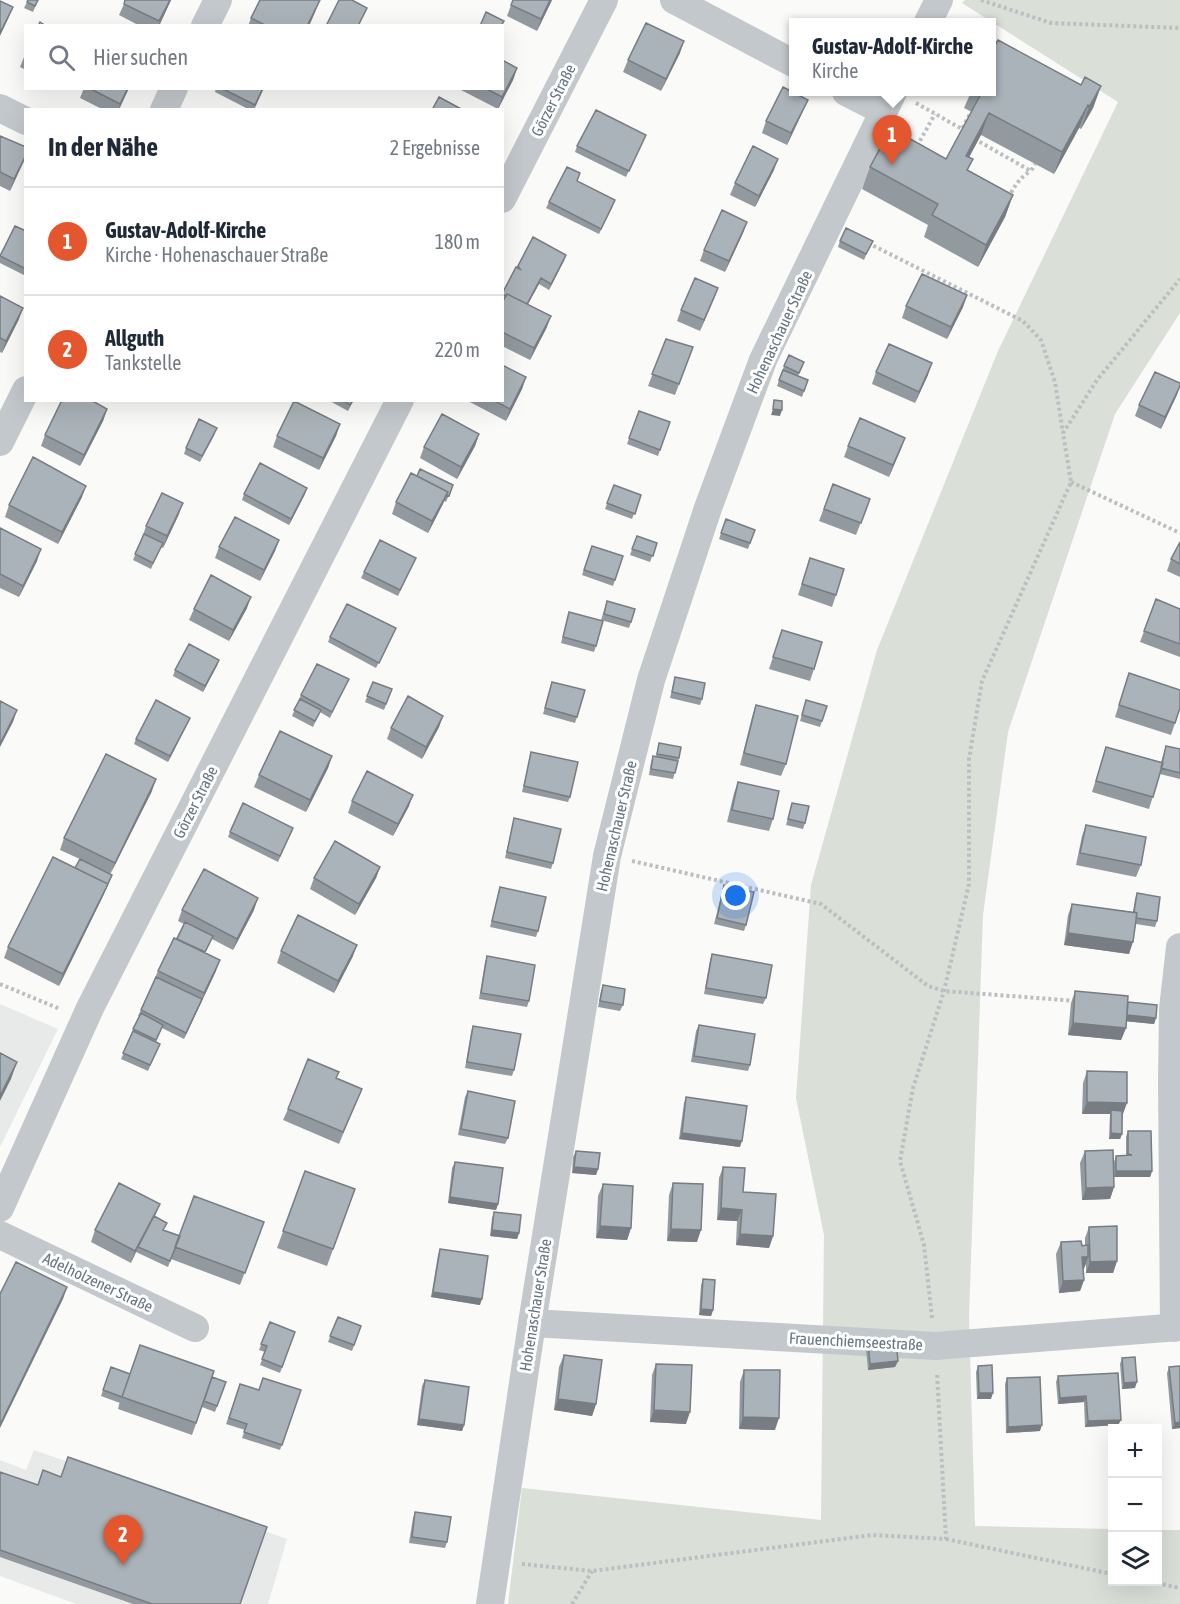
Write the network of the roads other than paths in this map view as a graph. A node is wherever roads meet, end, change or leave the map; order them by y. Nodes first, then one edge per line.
1 (218, 0) edge
2 (604, 0) edge
3 (674, 0) edge
4 (939, 0) edge
5 (930, 18) edge
6 (206, 24) edge
7 (789, 61) edge
8 (173, 90) edge
9 (866, 96) edge
10 (897, 102) edge
11 (0, 108) edge
12 (165, 108) edge
13 (24, 120) edge
14 (504, 195) edge
15 (24, 394) edge
16 (399, 402) edge
17 (0, 442) edge
18 (1180, 947) edge
19 (0, 1208) edge
20 (0, 1235) edge
21 (532, 1323) junction
22 (1177, 1327) edge
23 (195, 1328) dead end
24 (490, 1604) edge

1 - 6 street
2 - 14 street, Görzer Straße
3 - 7 street
4 - 5 street
8 - 12 street
9 - 10 street
10 - 21 street, Hohenaschauer Straße
11 - 13 street
15 - 17 street
16 - 19 street, Görzer Straße
18 - 22 street
20 - 23 street, Adelholzener Straße
21 - 22 street, Frauenchiemseestraße
21 - 24 street, Hohenaschauer Straße

